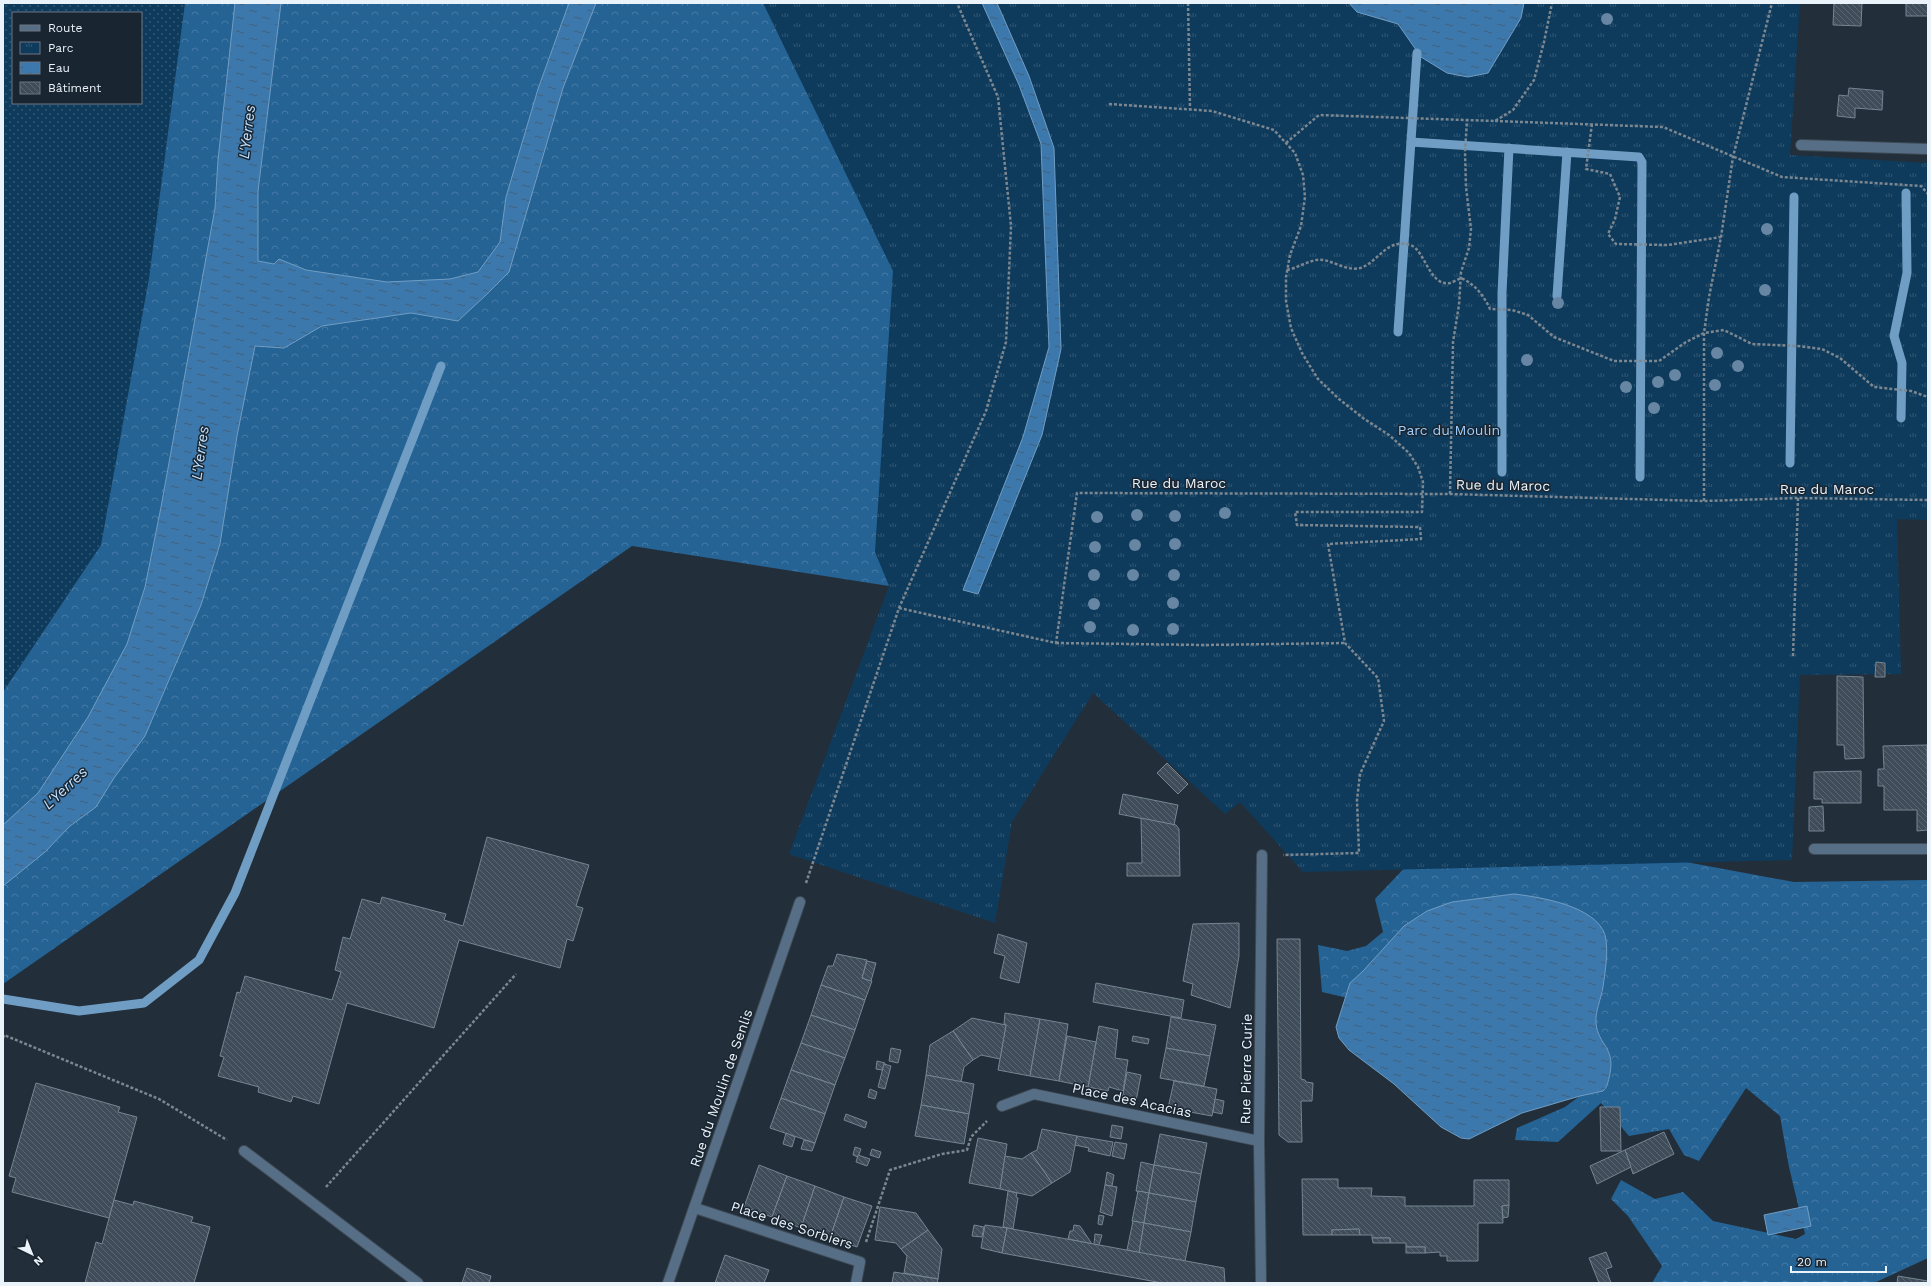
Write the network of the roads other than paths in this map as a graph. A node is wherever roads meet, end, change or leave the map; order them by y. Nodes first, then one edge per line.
1 (1801, 145) dead end
2 (1928, 149) edge
3 (1814, 849) dead end
4 (1928, 849) edge
5 (1262, 855) road end
6 (800, 902) road end
7 (1002, 1106) road end
8 (1259, 1141) junction
9 (244, 1151) road end
10 (696, 1208) junction
11 (418, 1283) edge
12 (668, 1283) edge
13 (856, 1283) edge
14 (1261, 1283) edge

1 - 2 street
3 - 4 street
5 - 8 street, Rue Pierre Curie
6 - 10 street, Rue du Moulin de Senlis
7 - 8 street, Place des Acacias
8 - 14 street, Rue Pierre Curie
9 - 11 street
10 - 12 street, Rue du Moulin de Senlis
10 - 13 street, Place des Sorbiers

